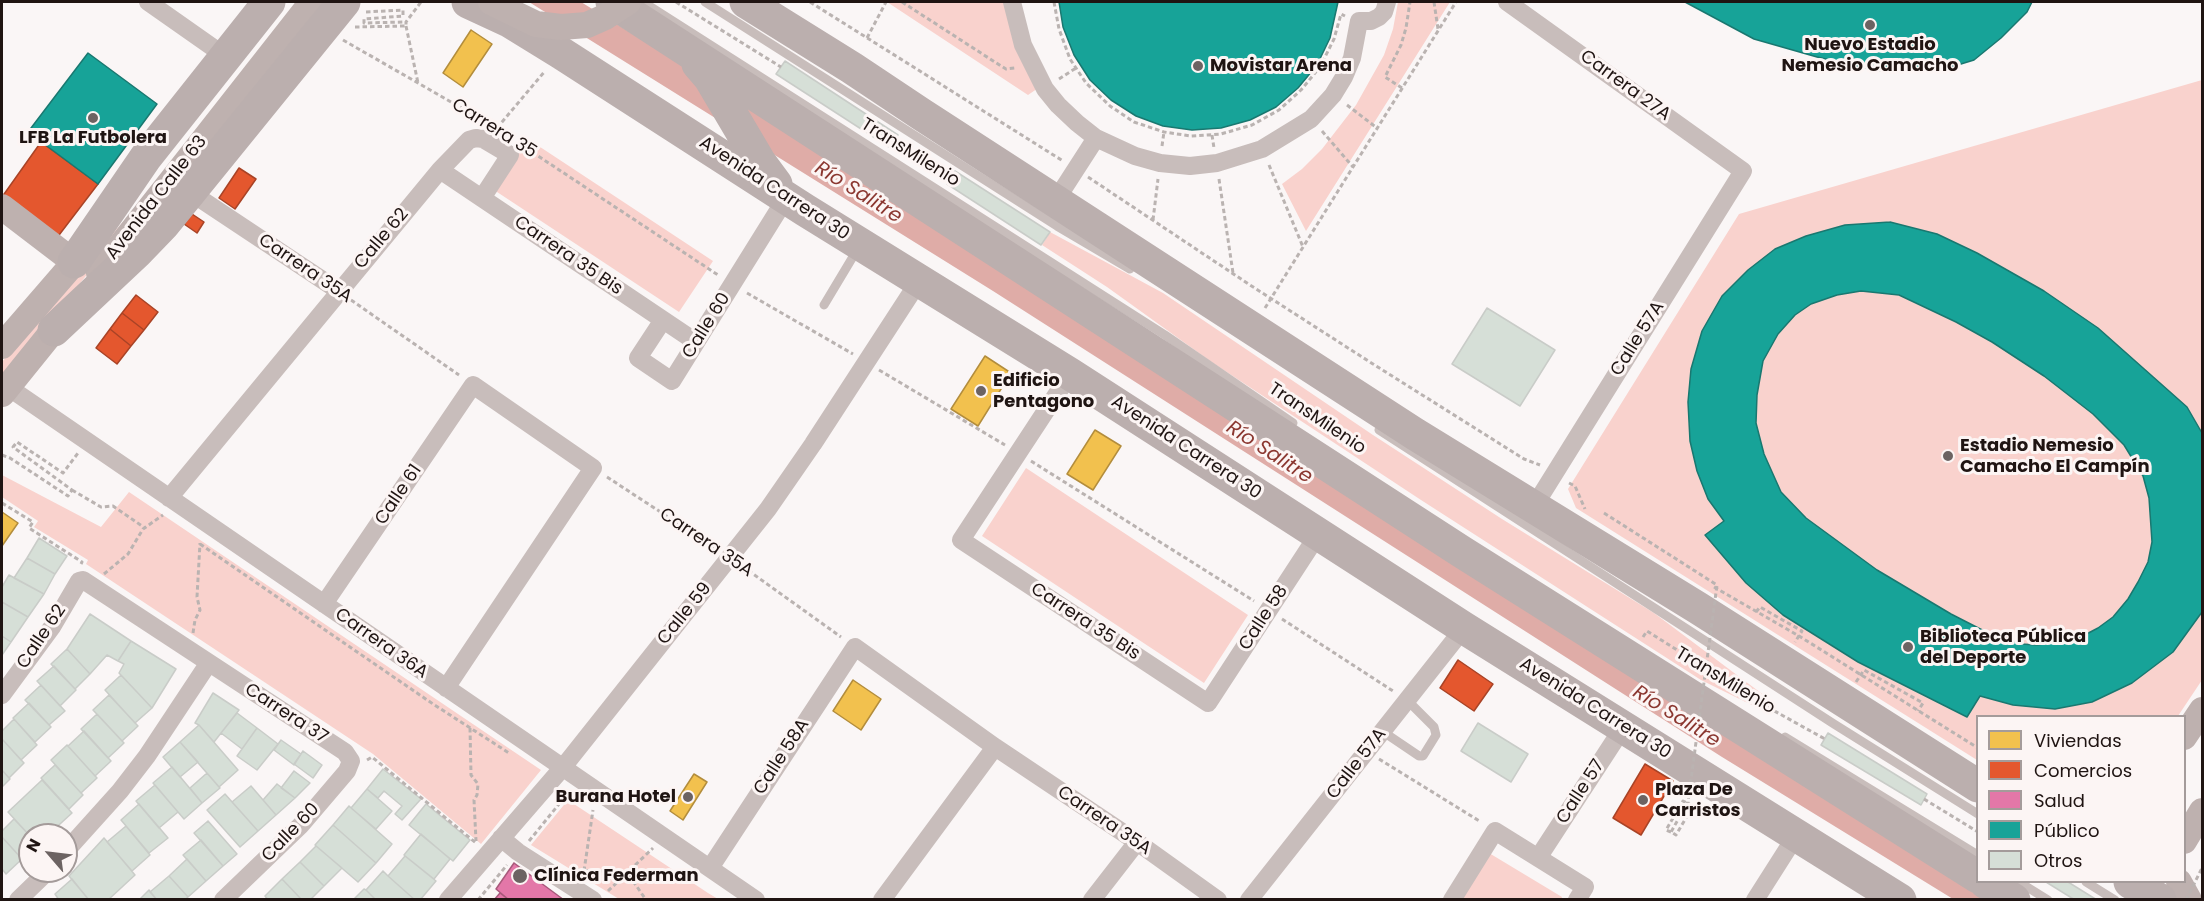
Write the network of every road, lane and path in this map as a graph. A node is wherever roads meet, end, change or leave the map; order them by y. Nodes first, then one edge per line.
1 (148, 2) edge
2 (269, 2) edge
3 (290, 2) edge
4 (421, 2) edge
5 (468, 2) edge
6 (491, 2) edge
7 (612, 2) edge
8 (628, 2) edge
9 (643, 2) edge
10 (676, 2) edge
11 (705, 2) edge
12 (746, 2) edge
13 (788, 2) edge
14 (810, 2) edge
15 (886, 2) edge
16 (902, 2) edge
17 (1012, 2) edge
18 (1054, 2) edge
19 (1388, 2) edge
20 (1410, 2) edge
21 (1434, 2) edge
22 (1456, 2) edge
23 (1507, 2) edge
24 (337, 8) edge
25 (1359, 21) junction
26 (406, 24) junction
27 (1438, 30) junction
28 (664, 34) junction
29 (867, 38) junction
30 (1027, 52) junction
31 (561, 53) junction
32 (225, 56) junction
33 (781, 67) dead end
34 (852, 68) junction
35 (418, 83) junction
36 (1402, 88) junction
37 (1334, 95) junction
38 (1311, 119) junction
39 (1252, 125) junction
40 (1377, 128) junction
41 (490, 130) junction
42 (506, 134) dead end
43 (1212, 135) junction
44 (1096, 138) junction
45 (523, 146) dead end
46 (1262, 149) junction
47 (1217, 163) junction
48 (1353, 167) junction
49 (1075, 168) junction
50 (440, 170) junction
51 (1743, 171) joint
52 (176, 177) junction
53 (482, 198) junction
54 (786, 198) junction
55 (1056, 200) junction
56 (2, 207) edge
57 (861, 245) junction
58 (1303, 247) junction
59 (74, 262) junction
60 (1137, 272) dead end
61 (1234, 274) junction
62 (919, 281) junction
63 (732, 284) junction
64 (339, 291) junction
65 (1271, 298) junction
66 (824, 305) dead end
67 (663, 320) junction
68 (1253, 327) junction
69 (54, 330) joint
70 (696, 342) junction
71 (2, 346) edge
72 (866, 362) junction
73 (1070, 374) junction
74 (473, 385) junction
75 (5, 390) edge
76 (1368, 422) dead end
77 (1297, 426) dead end
78 (86, 441) junction
79 (1018, 453) junction
80 (2, 455) edge
81 (593, 468) junction
82 (1554, 474) junction
83 (72, 490) junction
84 (169, 498) junction
85 (2, 503) edge
86 (1533, 508) junction
87 (1592, 513) dead end
88 (1604, 513) dead end
89 (146, 528) junction
90 (1319, 533) junction
91 (205, 538) dead end
92 (200, 544) junction
93 (730, 558) junction
94 (1680, 568) dead end
95 (86, 578) junction
96 (324, 604) junction
97 (1269, 611) junction
98 (1757, 612) junction
99 (1752, 619) dead end
100 (1464, 628) junction
101 (1799, 636) junction
102 (1642, 639) dead end
103 (1794, 645) dead end
104 (855, 647) junction
105 (189, 651) junction
106 (208, 664) junction
107 (1697, 673) dead end
108 (1860, 675) junction
109 (1706, 678) junction
110 (1855, 684) dead end
111 (446, 688) junction
112 (2, 695) edge
113 (1407, 700) junction
114 (1208, 703) joint
115 (2202, 710) edge
116 (1918, 711) junction
117 (1913, 720) dead end
118 (1624, 726) junction
119 (470, 728) junction
120 (1382, 731) junction
121 (2186, 733) edge
122 (1780, 734) dead end
123 (1825, 739) dead end
124 (995, 747) junction
125 (1976, 747) edge
126 (1367, 751) junction
127 (514, 756) dead end
128 (351, 761) junction
129 (564, 766) junction
130 (1976, 785) edge
131 (1924, 799) dead end
132 (579, 801) dead end
133 (586, 806) dead end
134 (2202, 811) edge
135 (1976, 813) edge
136 (1495, 831) junction
137 (1976, 831) edge
138 (1671, 832) junction
139 (662, 834) junction
140 (1797, 834) junction
141 (78, 838) edge
142 (501, 838) junction
143 (2186, 838) edge
144 (475, 842) junction
145 (1137, 842) junction
146 (642, 844) dead end
147 (479, 847) dead end
148 (532, 848) dead end
149 (651, 850) junction
150 (1976, 854) edge
151 (1538, 858) junction
152 (710, 868) junction
153 (573, 869) dead end
154 (584, 870) junction
155 (2202, 871) edge
156 (627, 872) junction
157 (1976, 876) edge
158 (582, 882) dead end
159 (36, 883) edge
160 (1987, 883) edge
161 (2021, 883) edge
162 (2088, 883) edge
163 (2132, 883) edge
164 (2179, 883) edge
165 (1581, 893) edge
166 (598, 898) edge
167 (1251, 899) edge
168 (18, 900) edge
169 (224, 900) edge
170 (448, 900) edge
171 (646, 900) edge
172 (756, 900) edge
173 (882, 900) edge
174 (1092, 900) edge
175 (1218, 900) edge
176 (1452, 900) edge
177 (1755, 900) edge
178 (1900, 900) edge
179 (2014, 900) edge
180 (2048, 900) edge
181 (2115, 900) edge
182 (2160, 900) edge
183 (2187, 900) edge

1 - 32 street
2 - 32 highway
3 - 52 main road, Avenida Calle 63
4 - 26 path
5 - 31 highway, Avenida Carrera 30
6 - 8 main road, bridge
7 - 28 highway
9 - 77 lane, TransMilenio
10 - 33 path
11 - 60 lane, TransMilenio
12 - 34 highway
13 - 34 highway
14 - 29 path
15 - 29 path
16 - 30 path
17 - 30 street
18 - 43 path
19 - 25 street
20 - 36 path
21 - 27 path
22 - 27 path
23 - 51 street, Carrera 27A
24 - 26 path
24 - 26 path
24 - 35 path, Carrera 35
24 - 52 highway
25 - 37 street
25 - 39 path
26 - 35 path
27 - 36 path
28 - 54 highway
28 - 157 highway
29 - 49 path
30 - 44 street
31 - 41 path
31 - 54 highway, Avenida Carrera 30
32 - 59 highway
34 - 55 highway
35 - 41 path, Carrera 35
36 - 40 path
37 - 38 street
37 - 40 path
38 - 46 street
38 - 48 path
39 - 43 path
39 - 46 path
40 - 48 path
41 - 42 path, Carrera 35
41 - 50 street, Calle 62
41 - 53 street
43 - 47 path
44 - 47 street
44 - 49 street
45 - 63 path, Carrera 35
46 - 47 street
46 - 58 path
47 - 61 path
48 - 58 path
49 - 55 street
49 - 61 path
50 - 53 street, Carrera 35 Bis
50 - 64 street, Calle 62
51 - 82 street, Calle 57A
52 - 59 main road, Avenida Calle 63
52 - 64 street, Carrera 35A
52 - 69 highway
53 - 67 street, Carrera 35 Bis
54 - 57 highway, Avenida Carrera 30
54 - 63 street, Calle 60
55 - 68 highway
56 - 59 main road
57 - 62 highway, Avenida Carrera 30
57 - 66 lane
58 - 65 path
59 - 71 main road, Avenida Calle 63
61 - 65 path
62 - 72 street, Calle 59
62 - 73 highway, Avenida Carrera 30
63 - 70 street, Calle 60
63 - 72 path, Carrera 35
64 - 74 path, Carrera 35A
64 - 84 street, Calle 62
65 - 68 path
65 - 82 path
67 - 70 street, Carrera 35 Bis
67 - 70 street, Calle 60
68 - 86 highway
69 - 75 main road
72 - 79 path, Carrera 35
72 - 93 street, Calle 59
73 - 79 street
73 - 90 highway, Avenida Carrera 30
74 - 81 street
74 - 96 street, Calle 61
75 - 78 street, Carrera 36A
76 - 135 lane, TransMilenio
78 - 83 path
78 - 84 street, Carrera 36A
79 - 97 path, Carrera 35
79 - 114 street, Carrera 35 Bis
80 - 83 path
81 - 93 path, Carrera 35A
81 - 111 street
82 - 86 street, Calle 57A
82 - 87 path
83 - 89 path
84 - 89 path
84 - 96 street, Carrera 36A
85 - 95 path
86 - 130 highway
88 - 109 path, bridge
89 - 95 path
90 - 97 street, Calle 58
90 - 100 highway, Avenida Carrera 30
91 - 92 path
92 - 105 path
92 - 119 path
93 - 104 path, Carrera 35A
93 - 129 street, Calle 59
94 - 98 path
95 - 105 street, Carrera 37
95 - 112 street, Calle 62
96 - 111 street, Carrera 36A
97 - 113 path, Carrera 35
97 - 114 street, Calle 58
98 - 99 path
98 - 101 path
98 - 101 path
100 - 113 street, Calle 57A
100 - 118 highway, Avenida Carrera 30
101 - 103 path
101 - 108 path
102 - 123 path
104 - 124 street, Carrera 35A
104 - 152 street, Calle 58A
105 - 106 street, Carrera 37
106 - 128 street, Carrera 37
106 - 141 street
107 - 109 path, bridge
108 - 110 path
108 - 116 path
108 - 116 path
109 - 138 path, bridge
111 - 129 street, Carrera 36A
113 - 120 street, Calle 57A
113 - 120 lane
115 - 121 main road
116 - 117 path
116 - 125 path
118 - 140 highway, Avenida Carrera 30
118 - 151 street, Calle 57
119 - 127 path
119 - 144 path
120 - 126 street, Calle 57A
122 - 150 lane, TransMilenio
124 - 145 street, Carrera 35A
124 - 173 street
126 - 136 path
126 - 167 street, Calle 57A
128 - 144 path
128 - 169 street, Calle 60
129 - 139 street, Carrera 36A
129 - 142 street, Calle 59
131 - 137 path
132 - 148 path
133 - 154 path
134 - 143 main road
136 - 151 street
136 - 176 street
138 - 138 path, bridge
139 - 149 path
139 - 152 street, Carrera 36A
140 - 177 street
140 - 178 highway, Avenida Carrera 30
142 - 166 street
142 - 170 street, Calle 59
144 - 147 path
145 - 174 street
145 - 175 street, Carrera 35A
146 - 149 path
149 - 156 path
151 - 165 street
152 - 172 street, Carrera 36A
153 - 154 path
154 - 156 path
154 - 158 path
155 - 183 path, bridge
156 - 166 path
156 - 171 path
159 - 168 street
160 - 179 highway
161 - 180 lane
162 - 181 lane
163 - 182 highway
164 - 183 main road

